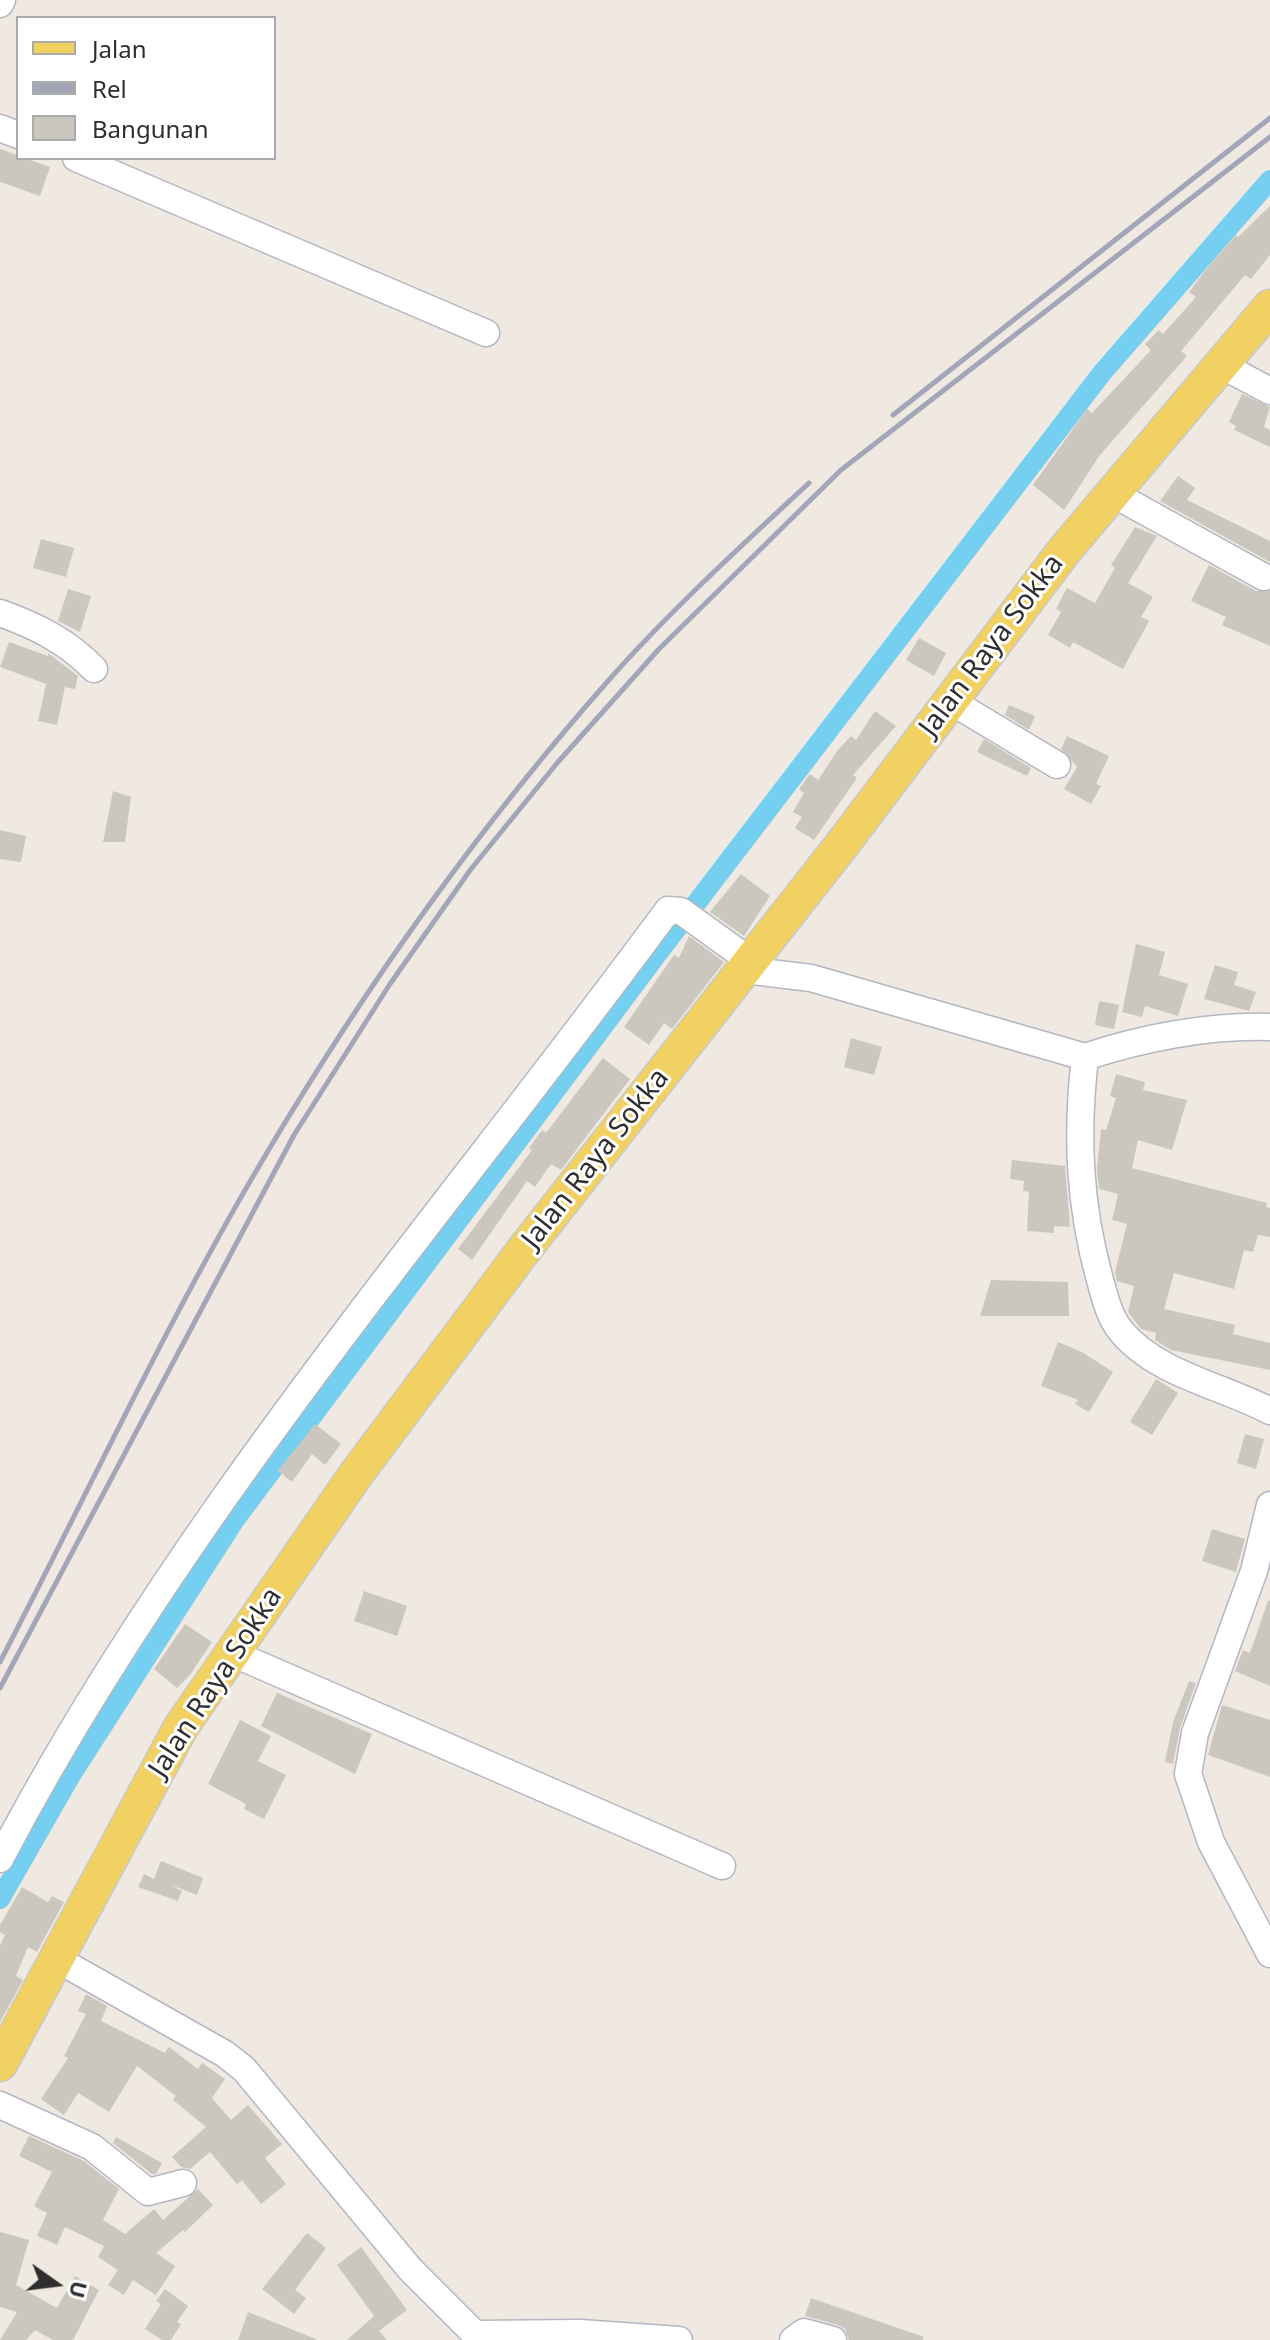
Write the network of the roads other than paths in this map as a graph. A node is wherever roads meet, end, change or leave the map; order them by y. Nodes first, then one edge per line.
1 (81, 160) edge
2 (1270, 307) edge
3 (486, 333) dead end
4 (1221, 365) junction
5 (1270, 391) edge
6 (1110, 492) junction
7 (1264, 577) dead end
8 (0, 613) edge
9 (94, 669) dead end
10 (949, 700) junction
11 (1057, 765) dead end
12 (747, 965) junction
13 (1270, 1027) edge
14 (1085, 1057) junction
15 (1270, 1411) edge
16 (1270, 1505) edge
17 (232, 1653) junction
18 (0, 1859) edge
19 (722, 1866) dead end
20 (1270, 1954) edge
21 (55, 1958) junction
22 (0, 2064) edge
23 (0, 2105) edge
24 (183, 2183) dead end
25 (475, 2337) edge
26 (679, 2340) edge
27 (793, 2340) edge
28 (833, 2340) edge

1 - 3 street
2 - 4 main road, Jalan Raya Sokka
4 - 5 street
4 - 6 main road, Jalan Raya Sokka
6 - 7 street
6 - 10 main road, Jalan Raya Sokka
8 - 9 street
10 - 11 street
10 - 12 main road, Jalan Raya Sokka
12 - 14 street
12 - 17 main road, Jalan Raya Sokka
12 - 18 street
13 - 14 street
14 - 15 street
16 - 20 street
17 - 19 street
17 - 21 main road, Jalan Raya Sokka
21 - 22 main road, Jalan Raya Sokka
21 - 25 street
23 - 24 street
25 - 26 street
27 - 28 street

